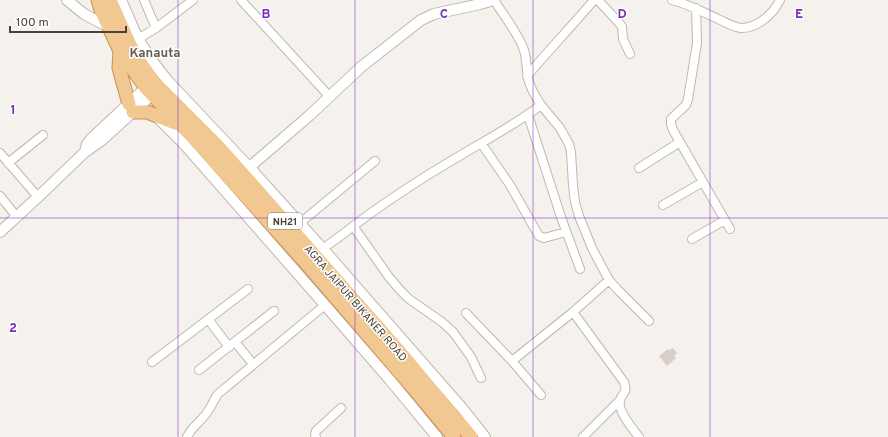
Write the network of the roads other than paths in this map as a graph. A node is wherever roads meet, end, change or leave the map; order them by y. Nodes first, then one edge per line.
1 (67, 0) edge
2 (98, 0) edge
3 (110, 0) edge
4 (121, 0) edge
5 (144, 0) edge
6 (193, 0) edge
7 (242, 0) edge
8 (494, 0) edge
9 (594, 0) edge
10 (598, 0) edge
11 (672, 0) edge
12 (780, 0) edge
13 (463, 4) edge
14 (696, 8) junction
15 (109, 27) junction
16 (156, 28) junction
17 (129, 44) junction
18 (630, 54) dead end
19 (527, 76) junction
20 (156, 84) junction
21 (330, 97) junction
22 (541, 105) junction
23 (131, 108) junction
24 (155, 115) junction
25 (528, 115) junction
26 (179, 124) junction
27 (43, 135) dead end
28 (680, 142) junction
29 (482, 143) junction
30 (0, 153) edge
31 (375, 161) dead end
32 (8, 163) junction
33 (640, 168) dead end
34 (246, 170) junction
35 (703, 182) junction
36 (0, 196) edge
37 (38, 197) junction
38 (663, 205) dead end
39 (17, 217) junction
40 (725, 220) junction
41 (300, 223) junction
42 (353, 226) junction
43 (730, 229) dead end
44 (0, 232) edge
45 (566, 232) junction
46 (692, 239) dead end
47 (319, 252) junction
48 (580, 269) dead end
49 (609, 280) junction
50 (248, 289) dead end
51 (325, 305) junction
52 (274, 312) dead end
53 (573, 312) junction
54 (466, 313) dead end
55 (208, 319) junction
56 (649, 321) dead end
57 (232, 344) junction
58 (512, 361) junction
59 (152, 362) dead end
60 (253, 364) junction
61 (199, 370) dead end
62 (481, 378) dead end
63 (541, 395) dead end
64 (620, 400) junction
65 (341, 408) dead end
66 (585, 436) edge
67 (187, 437) edge
68 (316, 437) edge
69 (437, 437) edge
70 (454, 437) edge
71 (471, 437) edge
72 (485, 437) edge
73 (639, 437) edge

1 - 15 street
2 - 15 highway, AGRA JAIPUR BIKANER ROAD / NH21
3 - 17 highway, AGRA JAIPUR BIKANER ROAD / NH21
4 - 17 street
5 - 16 street
6 - 16 street
7 - 21 street
8 - 13 street
8 - 19 street
9 - 19 street
10 - 18 street
11 - 14 street
12 - 14 street
13 - 21 street
14 - 28 street
15 - 17 highway, AGRA JAIPUR BIKANER ROAD / NH21
16 - 17 street
17 - 20 highway, AGRA JAIPUR BIKANER ROAD / NH21
17 - 20 street
17 - 23 highway
19 - 22 street
20 - 23 street
20 - 26 highway, AGRA JAIPUR BIKANER ROAD / NH21
20 - 34 highway, AGRA JAIPUR BIKANER ROAD / NH21
21 - 34 street
22 - 25 street
22 - 49 street
23 - 24 highway
23 - 37 street
24 - 26 highway
24 - 51 street
25 - 29 street
25 - 45 street
26 - 70 highway, AGRA JAIPUR BIKANER ROAD / NH21
27 - 32 street
28 - 33 street
28 - 35 street
29 - 42 street
29 - 45 street
30 - 32 street
31 - 41 street
32 - 37 street
34 - 41 street
34 - 47 highway, AGRA JAIPUR BIKANER ROAD / NH21
35 - 38 street
35 - 40 street
36 - 39 street
37 - 39 street
39 - 44 street
40 - 43 street
40 - 46 street
41 - 47 street
42 - 47 street
42 - 62 street
45 - 48 street
47 - 71 highway, AGRA JAIPUR BIKANER ROAD / NH21
47 - 72 street
49 - 53 street
49 - 56 street
50 - 55 street
51 - 60 street
51 - 69 street
52 - 57 street
53 - 58 street
53 - 64 street
54 - 58 street
55 - 57 street
55 - 59 street
57 - 60 street
57 - 61 street
58 - 63 street
60 - 67 street
64 - 66 street
64 - 73 street
65 - 68 street

